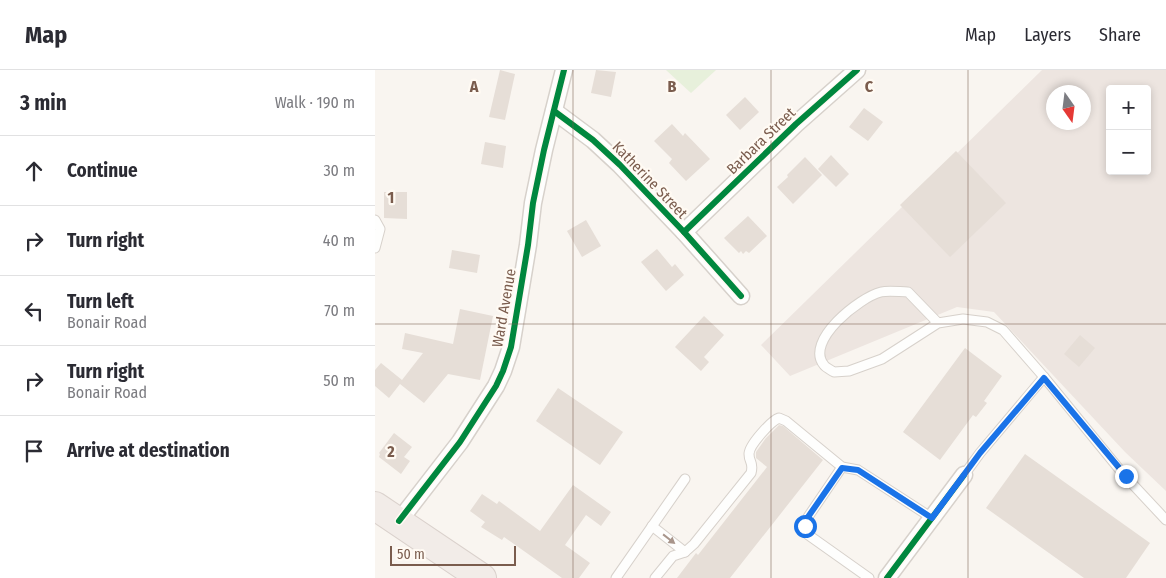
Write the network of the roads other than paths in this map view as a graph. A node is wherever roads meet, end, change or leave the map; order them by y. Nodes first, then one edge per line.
1 (564, 70) edge
2 (857, 70) edge
3 (554, 111) junction
4 (375, 220) edge
5 (684, 232) junction
6 (375, 248) edge
7 (741, 296) dead end
8 (938, 323) junction
9 (1044, 378) junction
10 (842, 468) junction
11 (964, 475) joint
12 (685, 479) dead end
13 (375, 506) edge
14 (932, 518) junction
15 (1166, 520) edge
16 (399, 522) junction
17 (652, 526) junction
18 (685, 552) junction
19 (482, 578) edge
20 (617, 578) edge
21 (655, 578) edge
22 (869, 578) edge
23 (887, 578) edge

1 - 3 street, Ward Avenue
2 - 5 street, Barbara Street
3 - 5 street, Katherine Street
3 - 16 street, Ward Avenue
4 - 6 lane
5 - 7 street, Katherine Street
8 - 8 lane
8 - 9 lane
9 - 11 lane
9 - 15 lane
10 - 14 lane
10 - 18 lane
10 - 22 lane
11 - 14 street
12 - 17 lane
13 - 16 highway
14 - 23 street
16 - 19 highway
17 -> 18 lane
17 - 20 lane
18 - 21 lane

